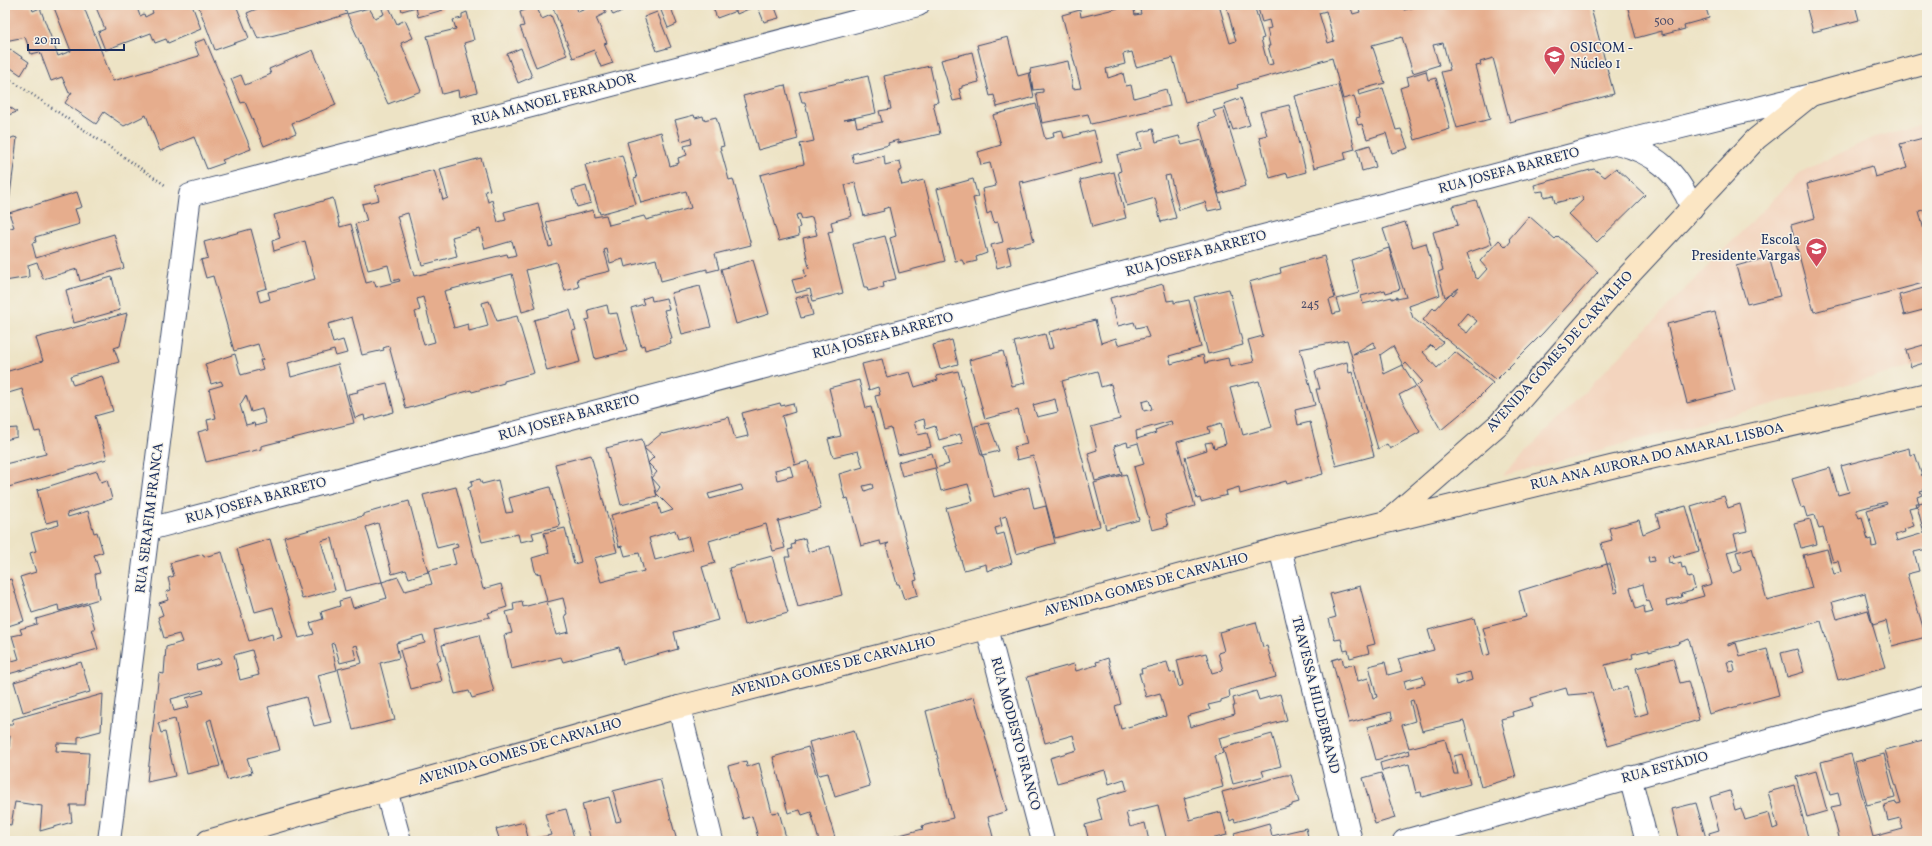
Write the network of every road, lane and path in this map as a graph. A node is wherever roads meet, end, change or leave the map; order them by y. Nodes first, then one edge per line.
1 (918, 5) edge
2 (1927, 63) edge
3 (5, 76) edge
4 (1811, 94) junction
5 (1617, 143) junction
6 (190, 195) junction
7 (1692, 208) junction
8 (1927, 394) edge
9 (1387, 522) junction
10 (149, 529) junction
11 (1280, 548) junction
12 (987, 628) junction
13 (1927, 696) edge
14 (679, 707) junction
15 (1630, 777) junction
16 (386, 790) junction
17 (109, 841) edge
18 (208, 841) edge
19 (400, 841) edge
20 (712, 841) edge
21 (1043, 841) edge
22 (1351, 841) edge
23 (1404, 841) edge
24 (1647, 841) edge

1 - 6 street, RUA MANOEL FERRADOR
2 - 4 street, AVENIDA GOMES DE CARVALHO
3 - 6 path
4 - 5 street, RUA JOSEFA BARRETO
4 - 7 street, AVENIDA GOMES DE CARVALHO
5 - 7 street, RUA JOSEFA BARRETO
5 - 10 street, RUA JOSEFA BARRETO
6 - 10 street, RUA SERAFIM FRANCA
7 - 9 street, AVENIDA GOMES DE CARVALHO
8 - 9 street, RUA ANA AURORA DO AMARAL LISBOA
9 - 11 street, AVENIDA GOMES DE CARVALHO
10 - 17 street, RUA SERAFIM FRANCA
11 - 12 street, AVENIDA GOMES DE CARVALHO
11 - 22 street, TRAVESSA HILDEBRAND
12 - 14 street, AVENIDA GOMES DE CARVALHO
12 - 21 street, RUA MODESTO FRANCO
13 - 15 street, RUA ESTÁDIO
14 - 16 street, AVENIDA GOMES DE CARVALHO
14 - 20 street
15 - 23 street, RUA ESTÁDIO
15 - 24 street
16 - 18 street, AVENIDA GOMES DE CARVALHO
16 - 19 street

